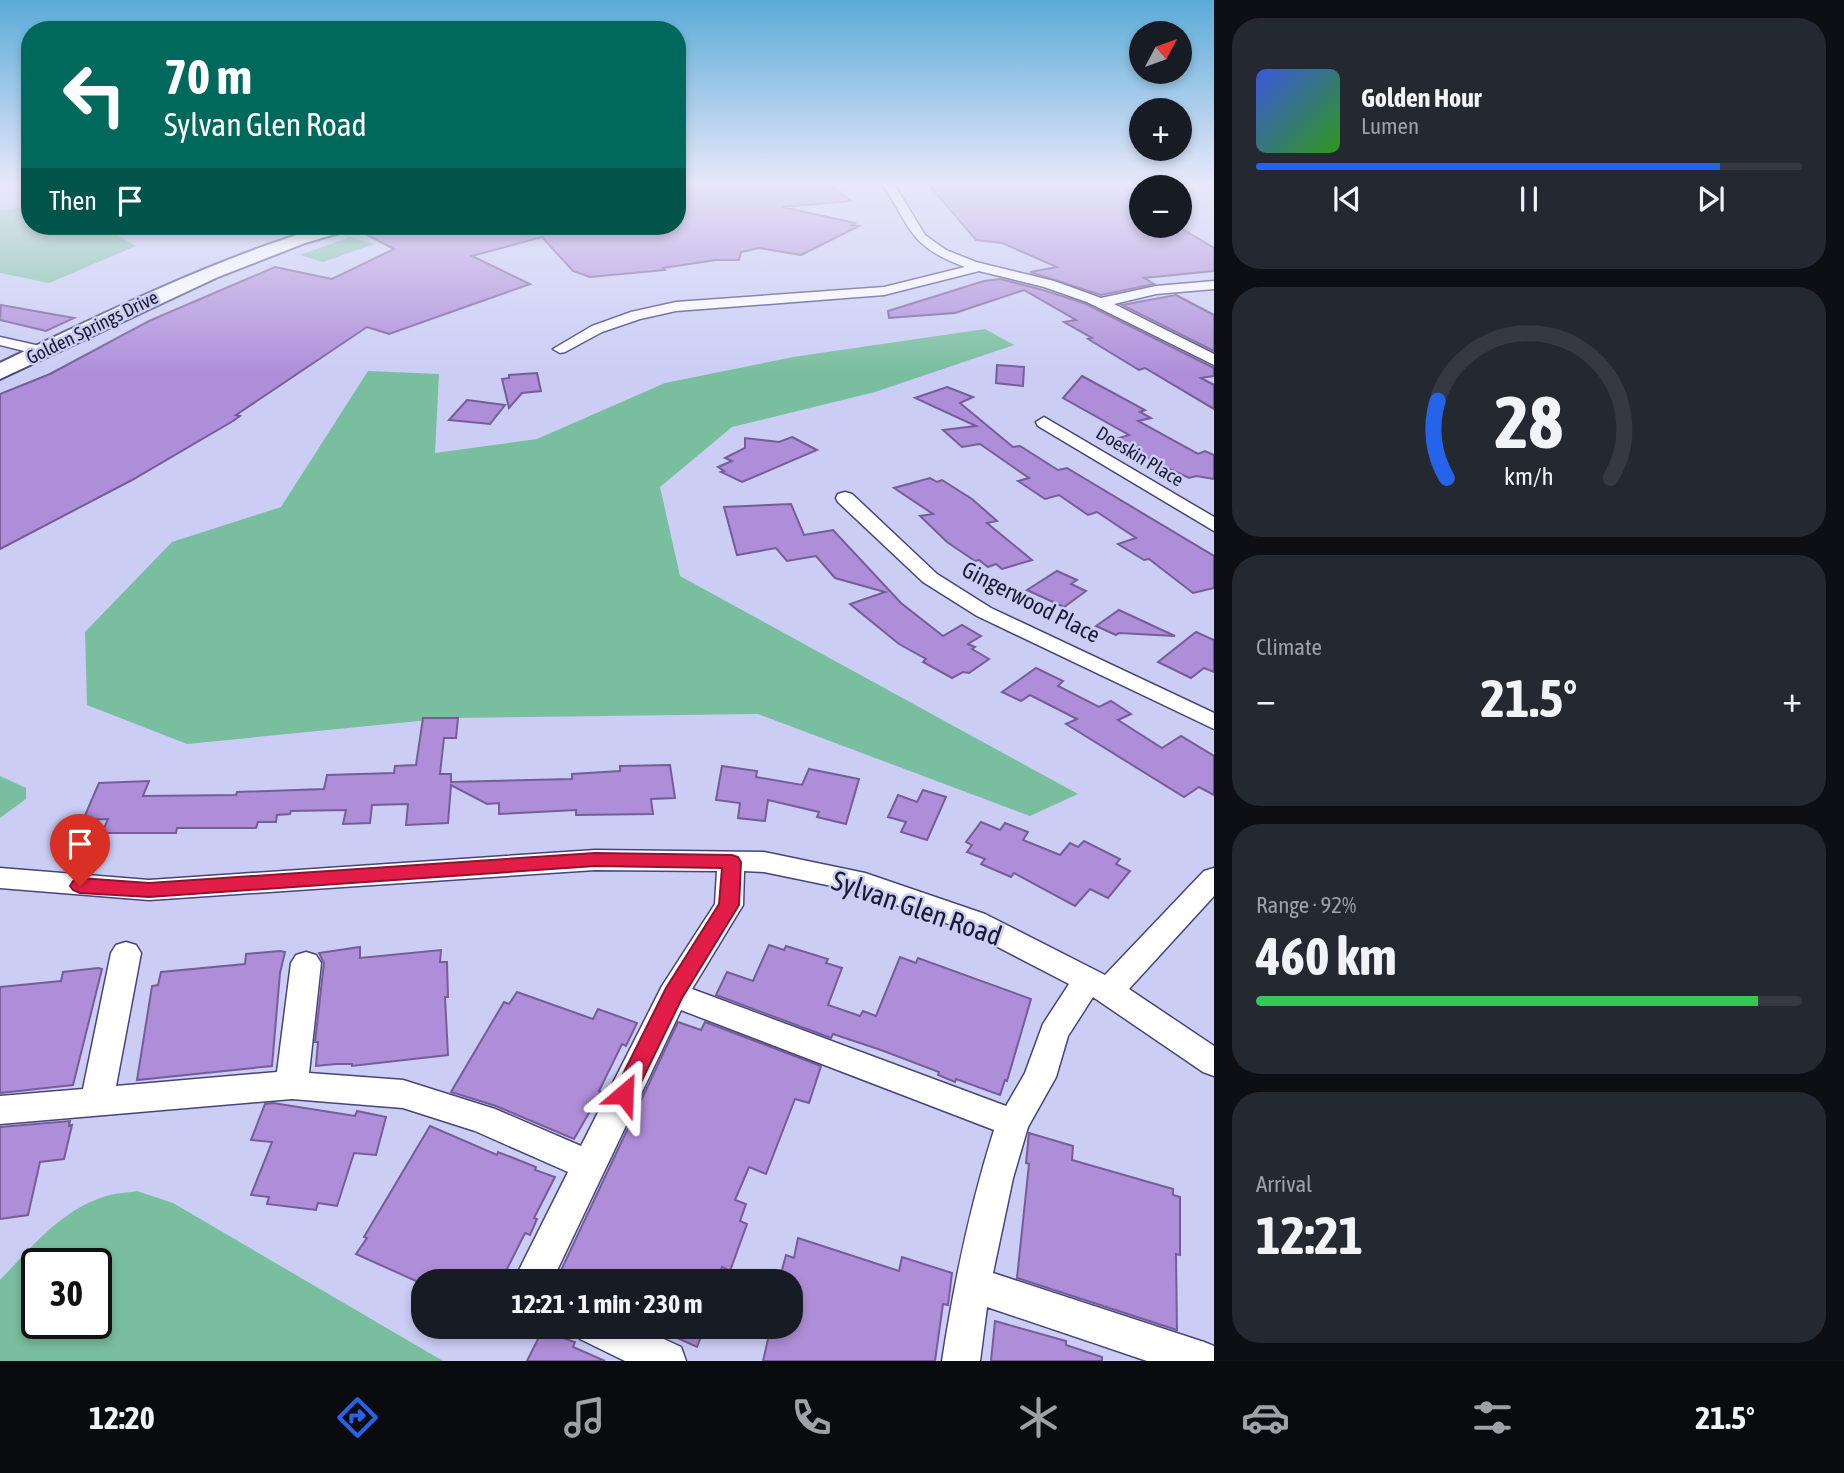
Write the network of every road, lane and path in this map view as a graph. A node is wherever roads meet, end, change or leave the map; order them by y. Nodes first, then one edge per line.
1 (278, 248) edge
2 (937, 248) edge
3 (978, 267) junction
4 (1214, 285) edge
5 (1102, 302) junction
6 (0, 341) edge
7 (560, 349) dead end
8 (44, 351) junction
9 (1214, 360) edge
10 (0, 372) edge
11 (1044, 422) dead end
12 (845, 498) dead end
13 (1214, 525) edge
14 (1214, 722) edge
15 (732, 862) junction
16 (0, 878) edge
17 (1214, 878) edge
18 (126, 953) dead end
19 (306, 963) dead end
20 (1099, 985) junction
21 (673, 994) junction
22 (1214, 1063) edge
23 (292, 1085) junction
24 (97, 1102) junction
25 (0, 1110) edge
26 (1013, 1123) junction
27 (589, 1165) junction
28 (537, 1269) edge
29 (972, 1284) junction
30 (620, 1339) edge
31 (667, 1361) edge
32 (961, 1361) edge
33 (1204, 1361) edge

1 - 8 main road, Golden Springs Drive
2 - 3 street
3 - 5 street
3 - 7 street
4 - 5 street
5 - 9 street
6 - 8 street
8 - 10 main road, Golden Springs Drive
11 - 13 street, Doeskin Place
12 - 14 street, Gingerwood Place
15 - 16 street, Sylvan Glen Road
15 - 20 street, Sylvan Glen Road
15 - 21 street
17 - 20 street
18 - 24 street
19 - 23 street
20 - 22 street, Sylvan Glen Road
20 - 26 street
21 - 26 street
21 - 27 street
23 - 24 street
23 - 27 street
24 - 25 street
26 - 29 street
27 - 28 street
29 - 32 street
29 - 33 street
30 - 31 street

